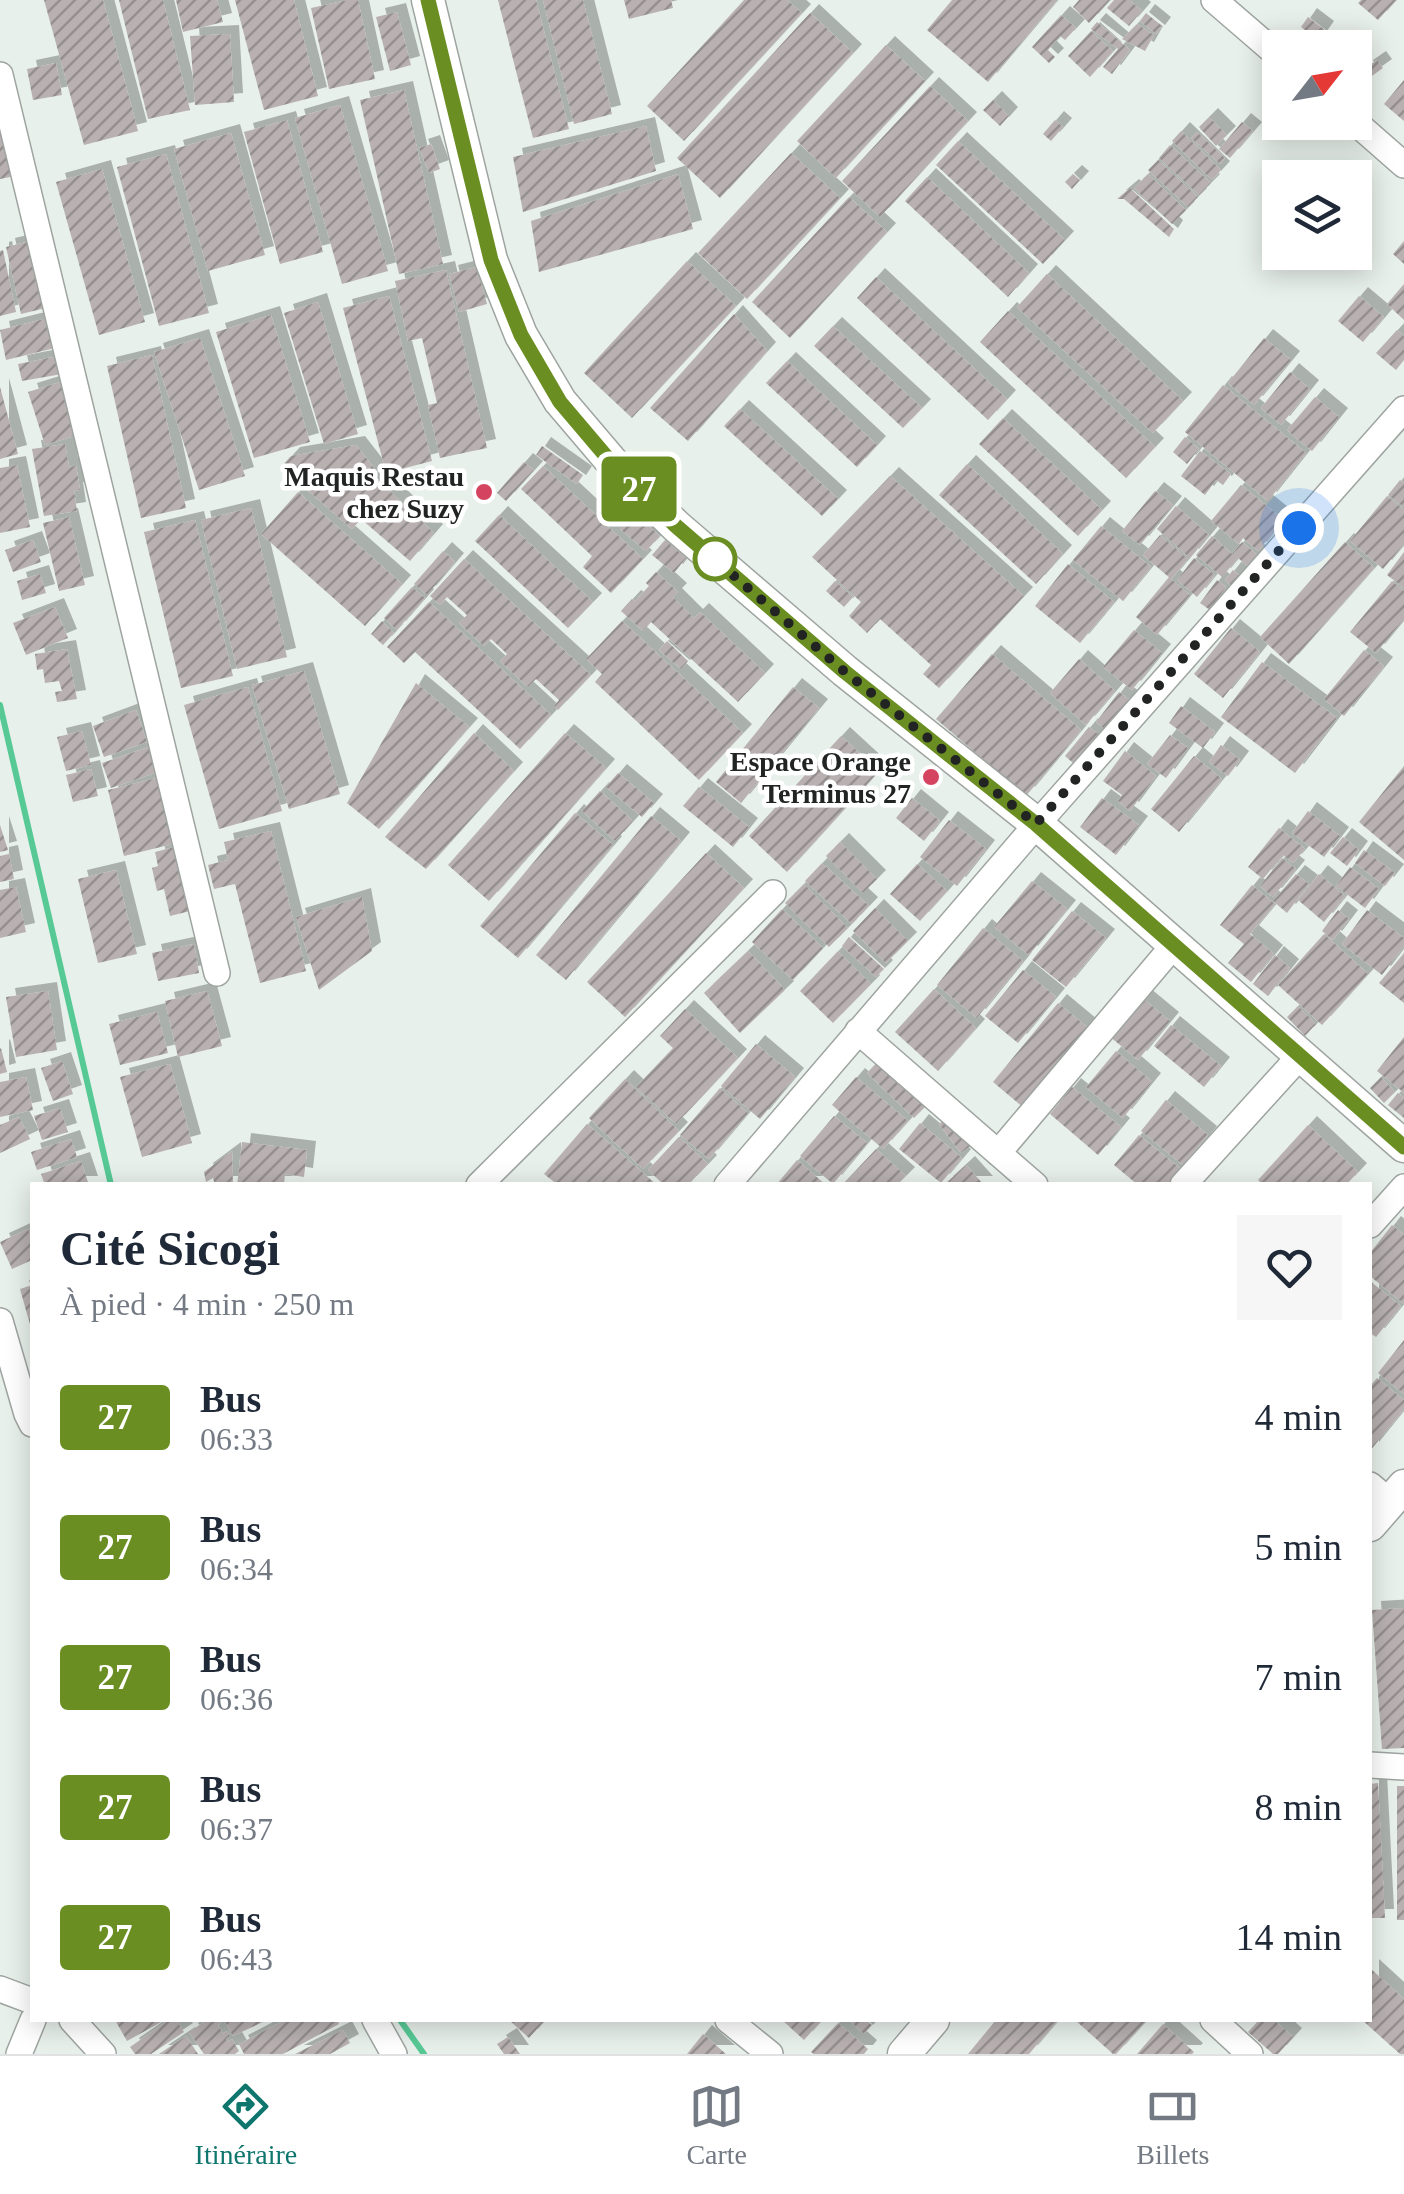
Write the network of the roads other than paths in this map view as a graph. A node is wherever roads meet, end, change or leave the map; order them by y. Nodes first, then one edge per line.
1 (428, 0) edge
2 (1214, 0) edge
3 (1262, 41) edge
4 (0, 75) edge
5 (1372, 137) edge
6 (1404, 165) edge
7 (1404, 409) edge
8 (1036, 824) junction
9 (773, 893) dead end
10 (1174, 945) junction
11 (217, 973) dead end
12 (858, 1031) junction
13 (1300, 1056) junction
14 (1404, 1146) edge
15 (998, 1153) junction
16 (482, 1182) edge
17 (730, 1182) edge
18 (1032, 1182) edge
19 (1185, 1182) edge
20 (1404, 1187) edge
21 (1372, 1224) edge
22 (0, 1322) edge
23 (0, 1411) edge
24 (30, 1419) edge
25 (1372, 1765) edge
26 (1404, 1766) edge
27 (0, 1989) edge
28 (30, 2000) edge
29 (32, 2022) edge
30 (74, 2022) edge
31 (376, 2022) edge
32 (730, 2022) edge
33 (931, 2022) edge
34 (1216, 2022) edge
35 (19, 2054) edge
36 (103, 2054) edge
37 (394, 2054) edge
38 (770, 2054) edge
39 (904, 2054) edge
40 (1250, 2054) edge

1 - 8 street
2 - 3 street
4 - 11 street
5 - 6 street
7 - 8 street
8 - 10 street
8 - 12 street
9 - 16 street
10 - 13 street
10 - 15 street
12 - 15 street
12 - 17 street
13 - 14 street
13 - 19 street
15 - 18 street
20 - 21 street
22 - 24 street
23 - 24 street
25 - 26 street
27 - 28 street
29 - 35 street
30 - 36 street
31 - 37 street
32 - 38 street
33 - 39 street
34 - 40 street

